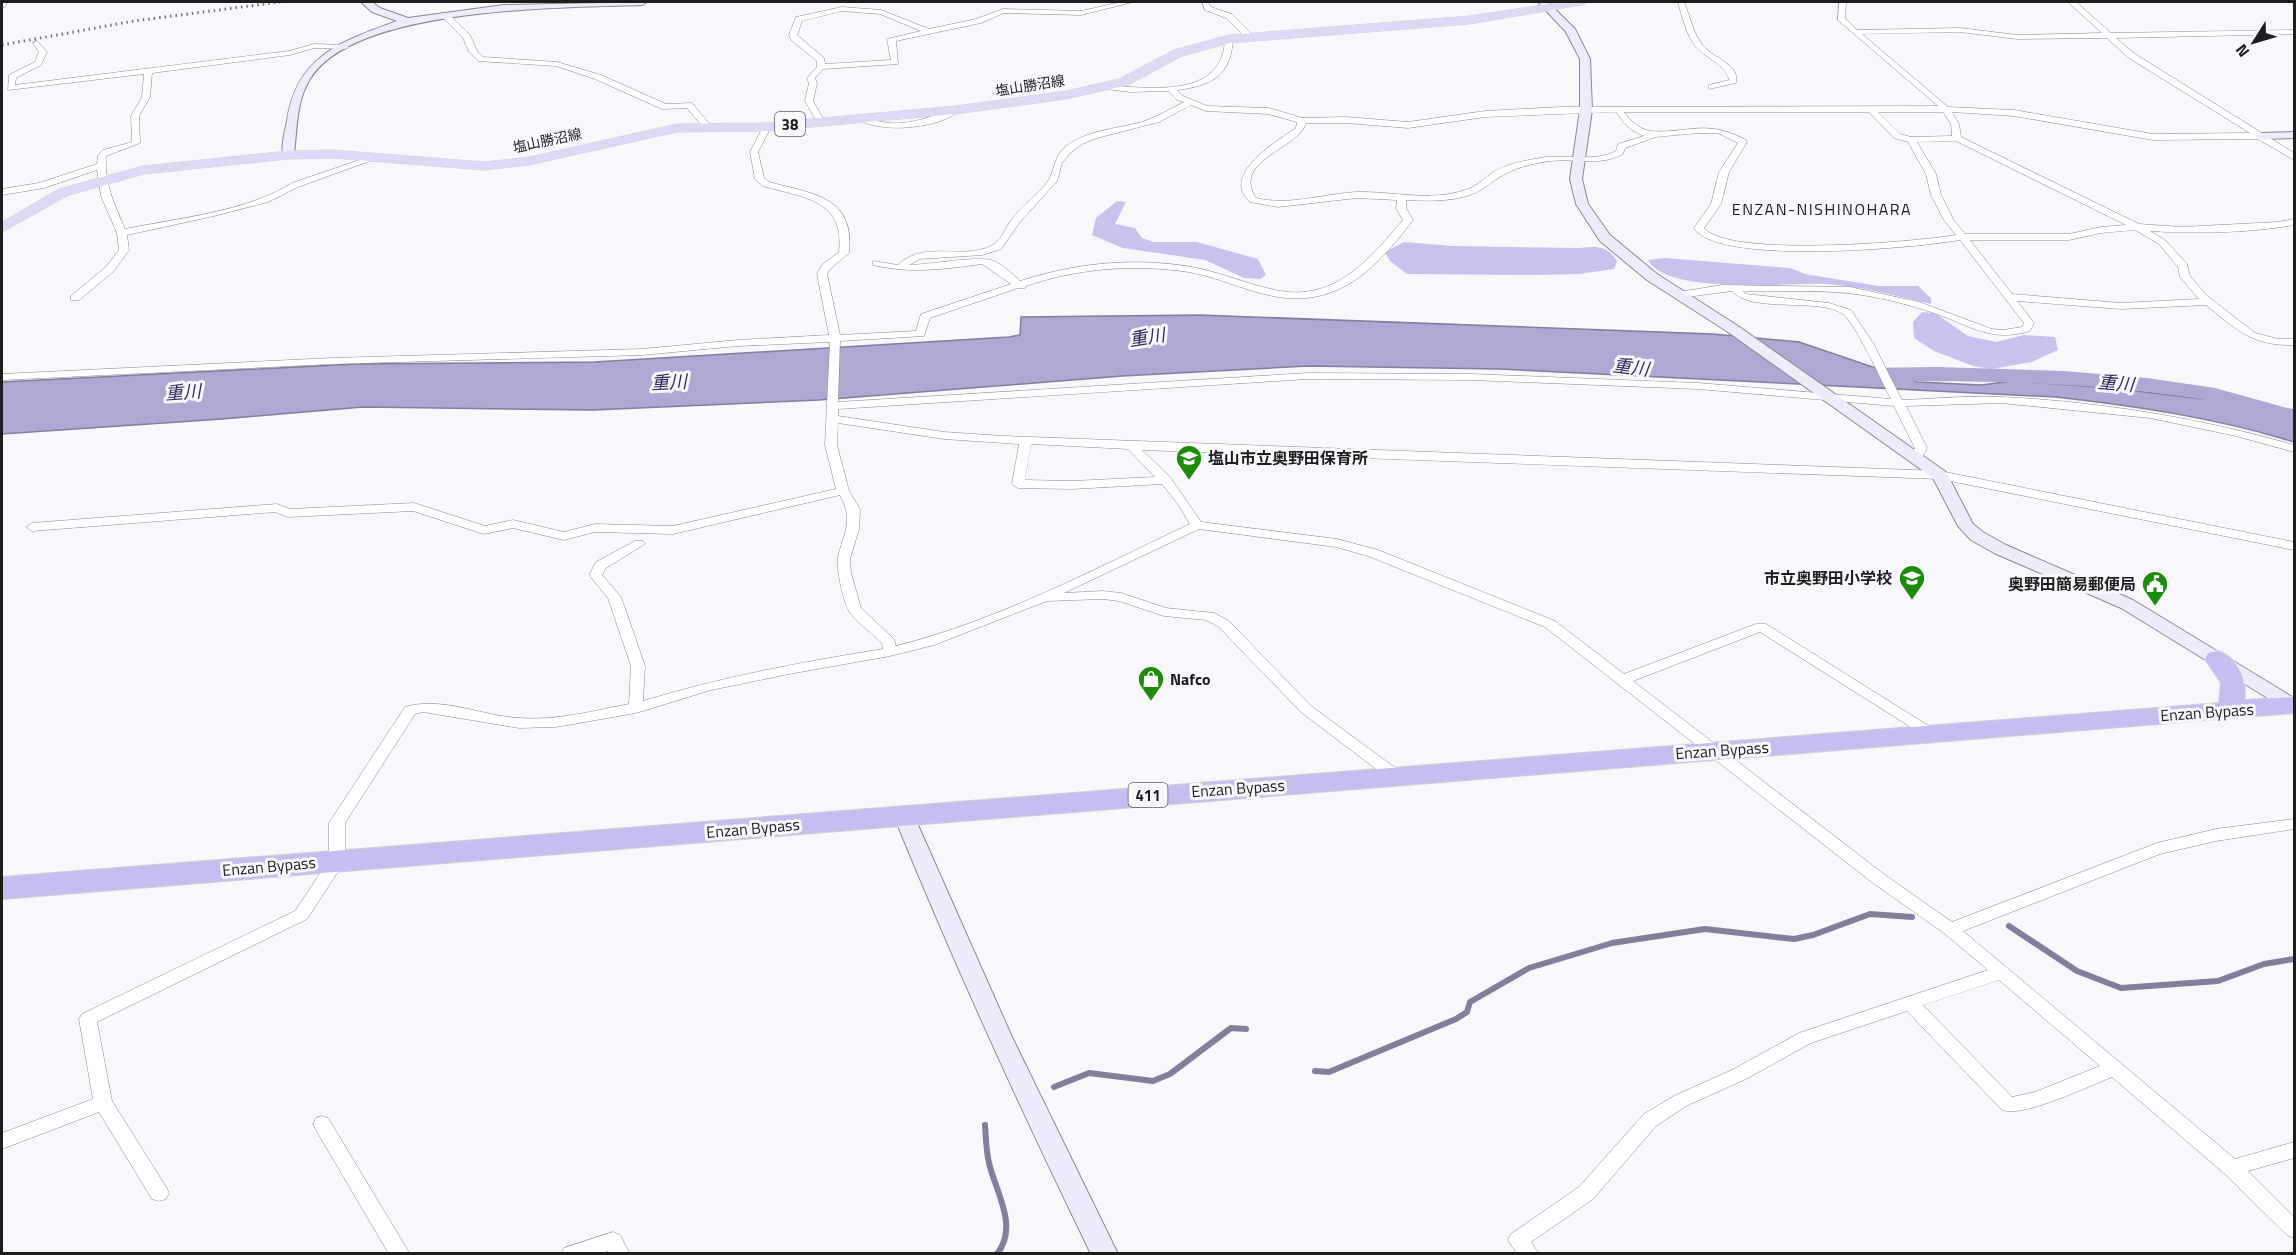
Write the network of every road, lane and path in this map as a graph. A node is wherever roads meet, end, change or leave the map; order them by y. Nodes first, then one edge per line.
1 (366, 2) edge
2 (642, 2) edge
3 (1129, 2) edge
4 (1206, 2) edge
5 (1582, 2) edge
6 (1682, 2) edge
7 (1842, 2) edge
8 (2072, 2) edge
9 (1546, 4) edge
10 (841, 5) edge
11 (445, 15) junction
12 (407, 21) junction
13 (931, 32) junction
14 (1855, 32) junction
15 (2295, 32) edge
16 (2110, 36) junction
17 (1250, 37) junction
18 (1229, 39) junction
19 (37, 43) dead end
20 (345, 47) junction
21 (820, 67) junction
22 (148, 70) junction
23 (1109, 87) junction
24 (1712, 87) dead end
25 (1170, 88) junction
26 (1189, 103) junction
27 (1618, 109) junction
28 (1946, 109) junction
29 (1586, 110) junction
30 (1872, 110) junction
31 (820, 120) junction
32 (1302, 121) junction
33 (707, 126) junction
34 (767, 127) junction
35 (2295, 135) edge
36 (1652, 136) junction
37 (2261, 136) junction
38 (1957, 138) junction
39 (1911, 140) junction
40 (288, 155) junction
41 (2295, 157) edge
42 (378, 158) junction
43 (1577, 159) junction
44 (103, 173) junction
45 (2, 192) edge
46 (1402, 198) junction
47 (2295, 222) edge
48 (2138, 227) junction
49 (2, 228) edge
50 (122, 233) junction
51 (1960, 237) junction
52 (878, 263) dead end
53 (900, 268) junction
54 (1021, 286) junction
55 (1735, 289) junction
56 (1679, 295) junction
57 (2010, 297) junction
58 (75, 298) dead end
59 (2209, 302) junction
60 (835, 338) junction
61 (2295, 342) edge
62 (2, 377) edge
63 (1827, 396) junction
64 (1898, 402) junction
65 (833, 412) junction
66 (1026, 440) junction
67 (1131, 446) junction
68 (2295, 449) edge
69 (1913, 457) junction
70 (1940, 476) junction
71 (1166, 480) junction
72 (843, 491) junction
73 (1197, 525) junction
74 (32, 527) dead end
75 (639, 544) dead end
76 (2295, 546) edge
77 (1043, 598) junction
78 (890, 652) junction
79 (2217, 659) junction
80 (1624, 679) junction
81 (2294, 706) edge
82 (636, 708) junction
83 (2229, 711) junction
84 (1930, 733) junction
85 (1713, 752) junction
86 (1397, 777) junction
87 (904, 816) junction
88 (2295, 824) edge
89 (337, 861) junction
90 (2, 888) edge
91 (1950, 929) junction
92 (2003, 972) junction
93 (1911, 1004) junction
94 (2115, 1068) junction
95 (103, 1102) junction
96 (322, 1124) dead end
97 (2, 1141) edge
98 (2295, 1150) edge
99 (2232, 1168) junction
100 (159, 1193) dead end
101 (2295, 1229) edge
102 (400, 1254) edge
103 (570, 1254) edge
104 (620, 1254) edge
105 (1105, 1254) edge
106 (1529, 1254) edge

1 - 12 street
2 - 11 street
3 - 13 street
4 - 17 street
5 - 9 main road, 塩山勝沼線 / 38
6 - 24 street
7 - 14 street
8 - 16 street
9 - 17 main road, 塩山勝沼線 / 38
9 - 29 street
10 - 13 street
10 - 21 street
11 - 12 street
11 - 33 street
12 - 20 street
13 - 21 street
14 - 16 street
14 - 28 street
15 - 16 street
16 - 37 street
17 - 18 main road, 塩山勝沼線 / 38
18 - 23 main road, 塩山勝沼線 / 38
18 - 25 street, 塩山勝沼線 / 38
19 - 22 street
20 - 22 street
20 - 40 street
21 - 31 street
22 - 44 street
23 - 25 street, 塩山勝沼線 / 38
23 - 31 main road, 塩山勝沼線 / 38
25 - 26 street
26 - 32 street
26 - 53 street
27 - 29 street
27 - 30 street
27 - 36 street
28 - 30 street
28 - 37 street
28 - 38 street
29 - 32 street
29 - 43 street
30 - 39 street
31 - 34 main road, 塩山勝沼線 / 38
32 - 46 street
33 - 34 main road, 塩山勝沼線 / 38
33 - 42 main road, 塩山勝沼線 / 38
34 - 60 street
35 - 37 street
36 - 43 street
36 - 51 street
37 - 41 street
38 - 39 street
38 - 48 street
39 - 51 street
40 - 42 main road, 塩山勝沼線 / 38
40 - 44 main road, 塩山勝沼線 / 38
42 - 50 street
43 - 46 street
43 - 56 street
44 - 45 street
44 - 49 main road, 塩山勝沼線 / 38
44 - 50 street
46 - 54 street
47 - 48 street
48 - 51 street
48 - 59 street
50 - 58 street
51 - 57 street
52 - 53 street
53 - 54 street
54 - 60 street
55 - 56 street
55 - 57 street
55 - 64 street
56 - 63 street
57 - 59 street
59 - 61 street
60 - 62 street
60 - 65 street
63 - 64 street
63 - 65 street
63 - 69 street
64 - 68 street
64 - 69 street
65 - 66 street
65 - 72 street
66 - 67 street
66 - 71 street
67 - 70 street
67 - 71 street
69 - 70 street
70 - 76 street
70 - 79 street
71 - 73 street
72 - 74 street
72 - 78 street
73 - 77 street
73 - 80 street
75 - 82 street
77 - 78 street
77 - 86 street
78 - 82 street
79 - 81 street
79 - 83 highway
80 - 84 street
80 - 85 street
81 - 83 highway, Enzan Bypass / 411
82 - 89 street
83 - 84 highway, Enzan Bypass / 411
84 - 85 highway, Enzan Bypass / 411
85 - 86 highway, Enzan Bypass / 411
85 - 91 street
86 - 87 highway, Enzan Bypass / 411
87 - 89 highway, Enzan Bypass / 411
87 - 105 street
88 - 91 street
89 - 90 highway, Enzan Bypass / 411
89 - 95 street
91 - 92 street
92 - 93 street
92 - 94 street
93 - 94 street
93 - 106 street
94 - 99 street
95 - 97 street
95 - 100 street
96 - 102 street
98 - 99 street
99 - 101 street
103 - 104 street

